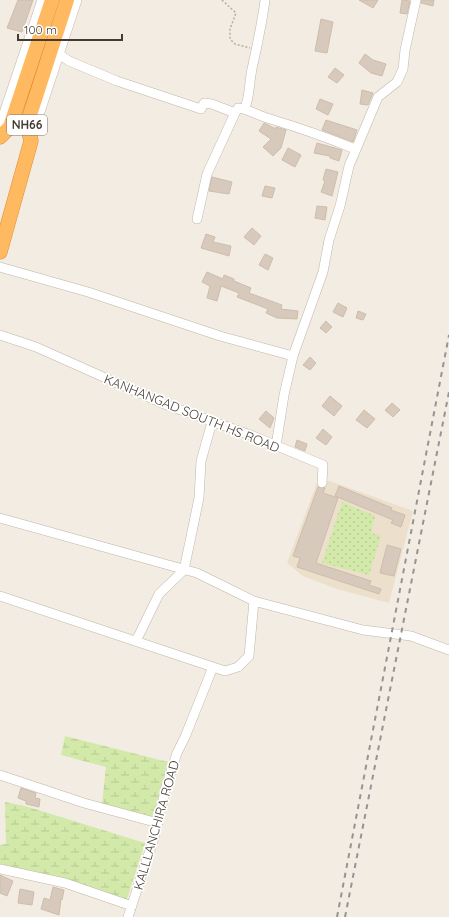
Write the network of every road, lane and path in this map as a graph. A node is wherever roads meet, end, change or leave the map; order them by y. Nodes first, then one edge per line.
1 (42, 0) edge
2 (52, 0) edge
3 (67, 0) edge
4 (77, 0) edge
5 (222, 0) edge
6 (265, 0) edge
7 (416, 0) edge
8 (256, 48) junction
9 (59, 54) junction
10 (245, 108) junction
11 (234, 113) junction
12 (0, 125) edge
13 (0, 137) edge
14 (31, 141) junction
15 (355, 149) junction
16 (197, 219) dead end
17 (0, 252) edge
18 (0, 267) edge
19 (0, 335) edge
20 (293, 356) junction
21 (212, 422) junction
22 (276, 446) junction
23 (322, 483) dead end
24 (0, 518) edge
25 (184, 570) junction
26 (0, 596) edge
27 (254, 601) junction
28 (136, 641) junction
29 (449, 650) edge
30 (213, 667) junction
31 (0, 775) edge
32 (158, 823) junction
33 (0, 869) edge
34 (132, 906) junction
35 (128, 917) edge

1 - 12 street
2 - 13 highway, NH66
3 - 14 highway, NH66
4 - 9 street
5 - 8 path
6 - 8 street
7 - 15 street
8 - 10 street
9 - 11 street
9 - 14 street
10 - 11 street
10 - 15 street
11 - 16 street
14 - 17 highway, NH66
15 - 20 street
18 - 20 street
19 - 21 street, KANHANGAD SOUTH HS ROAD
20 - 22 street
21 - 22 street, KANHANGAD SOUTH HS ROAD
21 - 25 street
22 - 23 street, KANHANGAD SOUTH HS ROAD
24 - 25 street
25 - 27 street
25 - 28 street
26 - 28 street
27 - 29 street
27 - 30 street
28 - 30 street
30 - 32 street, KALLLANCHIRA ROAD
31 - 32 street
32 - 34 street, KALLLANCHIRA ROAD
33 - 34 street
34 - 35 street, KALLLANCHIRA ROAD

